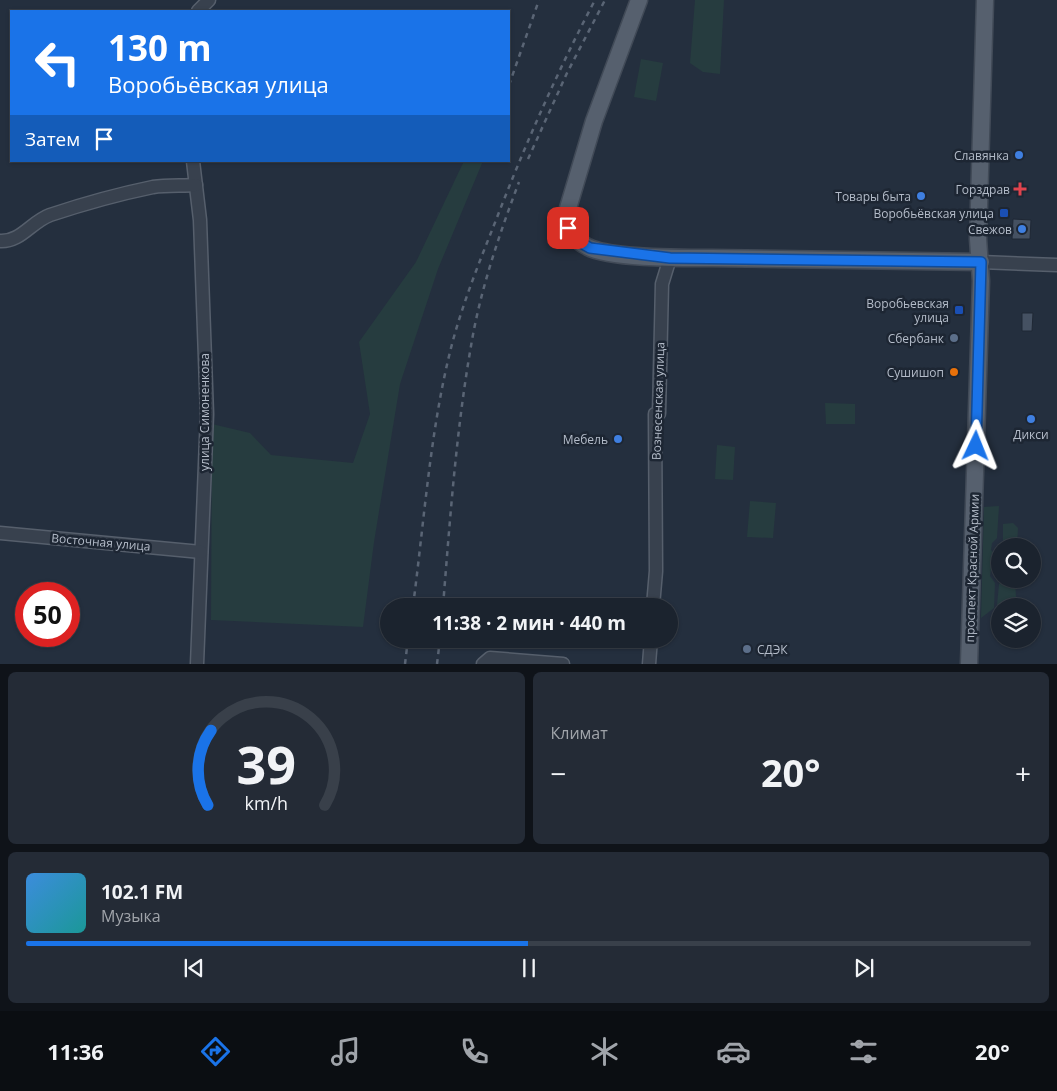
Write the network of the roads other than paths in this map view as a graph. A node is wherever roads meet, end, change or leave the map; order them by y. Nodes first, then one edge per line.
1 (209, 0) edge
2 (639, 0) edge
3 (985, 0) edge
4 (995, 0) edge
5 (199, 10) edge
6 (193, 162) edge
7 (196, 186) junction
8 (0, 241) edge
9 (670, 258) junction
10 (981, 262) junction
11 (1057, 265) edge
12 (0, 533) edge
13 (202, 552) junction
14 (654, 598) edge
15 (650, 648) edge
16 (197, 664) edge
17 (483, 664) edge
18 (563, 664) edge
19 (649, 664) edge
20 (969, 664) edge

1 - 5 street
2 - 9 main road
3 - 10 main road, проспект Красной Армии
4 - 10 main road, проспект Красной Армии
6 - 7 street, улица Симоненкова
7 - 8 street
7 - 13 street, улица Симоненкова
9 - 10 main road
9 - 14 street, Вознесенская улица
10 - 11 street
10 - 20 main road, проспект Красной Армии
12 - 13 street, Восточная улица
13 - 16 street, улица Симоненкова
15 - 19 street
17 - 18 street

